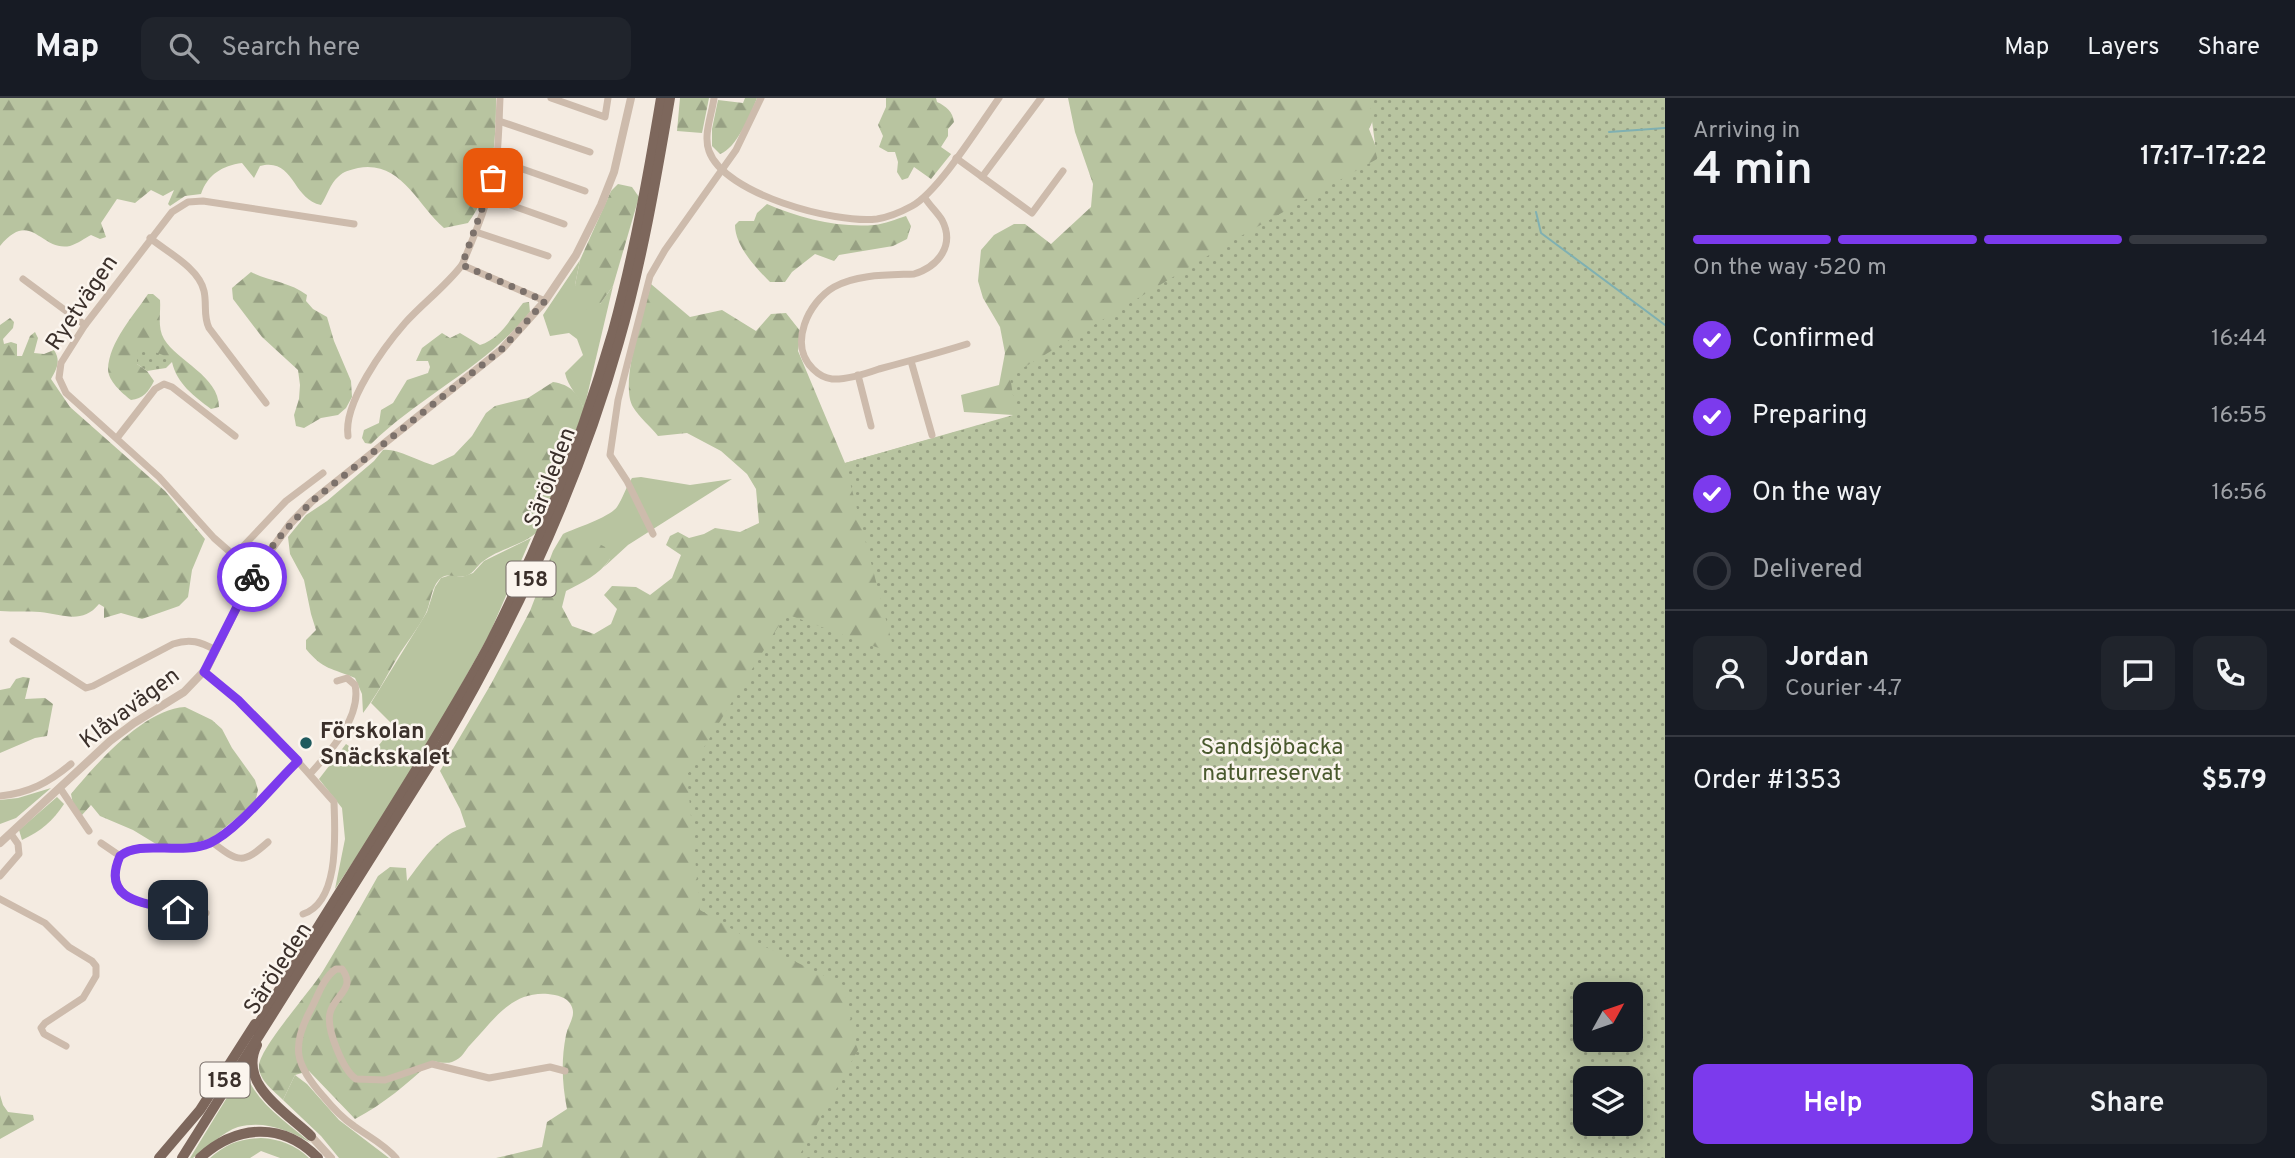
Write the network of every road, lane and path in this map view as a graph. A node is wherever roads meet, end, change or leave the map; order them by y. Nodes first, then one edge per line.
1 (500, 98) edge
2 (551, 98) edge
3 (608, 98) edge
4 (631, 98) edge
5 (661, 98) edge
6 (670, 98) edge
7 (714, 98) edge
8 (761, 98) edge
9 (999, 98) edge
10 (1041, 98) edge
11 (575, 102) edge
12 (499, 121) junction
13 (590, 152) dead end
14 (956, 158) junction
15 (497, 160) junction
16 (722, 170) junction
17 (1063, 171) dead end
18 (982, 177) junction
19 (585, 191) dead end
20 (488, 197) junction
21 (925, 198) junction
22 (354, 224) dead end
23 (564, 224) dead end
24 (476, 232) junction
25 (150, 238) junction
26 (548, 256) dead end
27 (462, 265) junction
28 (23, 279) dead end
29 (545, 301) junction
30 (85, 325) junction
31 (967, 344) dead end
32 (911, 361) junction
33 (858, 375) junction
34 (266, 402) dead end
35 (871, 426) dead end
36 (932, 435) dead end
37 (235, 436) dead end
38 (348, 436) dead end
39 (117, 438) junction
40 (323, 473) dead end
41 (653, 534) dead end
42 (234, 556) junction
43 (254, 573) junction
44 (13, 641) dead end
45 (216, 650) junction
46 (204, 672) junction
47 (337, 681) dead end
48 (298, 761) junction
49 (71, 764) dead end
50 (310, 774) junction
51 (60, 788) junction
52 (0, 796) edge
53 (89, 831) dead end
54 (11, 834) junction
55 (212, 842) junction
56 (268, 842) dead end
57 (100, 843) dead end
58 (0, 844) edge
59 (120, 856) junction
60 (0, 876) edge
61 (0, 899) edge
62 (206, 914) dead end
63 (303, 914) dead end
64 (273, 1007) junction
65 (66, 1046) dead end
66 (565, 1071) dead end
67 (312, 1136) joint
68 (159, 1158) edge
69 (177, 1158) edge
70 (182, 1158) edge
71 (200, 1158) edge
72 (318, 1158) edge
73 (331, 1158) edge
74 (396, 1158) edge

1 - 12 street
2 - 11 street
3 - 11 street
4 - 29 street, Klåvavägen
5 - 64 main road, Säröleden / 158
6 - 64 main road, Säröleden / 158
7 - 16 street
8 - 16 street
9 - 14 street
10 - 18 street
12 - 13 street
12 - 15 street
14 - 18 street
14 - 21 street
15 - 19 street
15 - 20 street
16 - 21 street
16 - 41 street
17 - 18 street
20 - 23 street
20 - 24 street
21 - 33 street
22 - 25 street, Ryetvägen
24 - 26 street
24 - 27 street
25 - 30 street, Ryetvägen
25 - 34 street
27 - 29 street
27 - 38 street
28 - 30 street
29 - 43 street, Klåvavägen
30 - 39 street, Ryetvägen
31 - 32 street
32 - 33 street
32 - 36 street
33 - 35 street
37 - 39 street
39 - 42 street, Ryetvägen
40 - 42 street
42 - 43 street, Ryetvägen
43 - 45 street, Klåvavägen
44 - 45 street
45 - 46 street, Klåvavägen
46 - 48 street
46 - 51 street, Klåvavägen
47 - 50 street
48 - 50 street
48 - 55 street
49 - 52 street
50 - 63 street
51 - 53 street
51 - 54 street, Klåvavägen
54 - 58 street, Klåvavägen
54 - 60 street
55 - 56 street
55 - 59 street
57 - 59 street
59 - 62 street
61 - 65 street
64 - 67 main road, 158
64 - 68 main road, 158
64 - 69 main road, Säröleden / 158
64 - 70 main road, Säröleden / 158
66 - 74 street
67 - 73 street, 158
71 - 72 main road, 158

